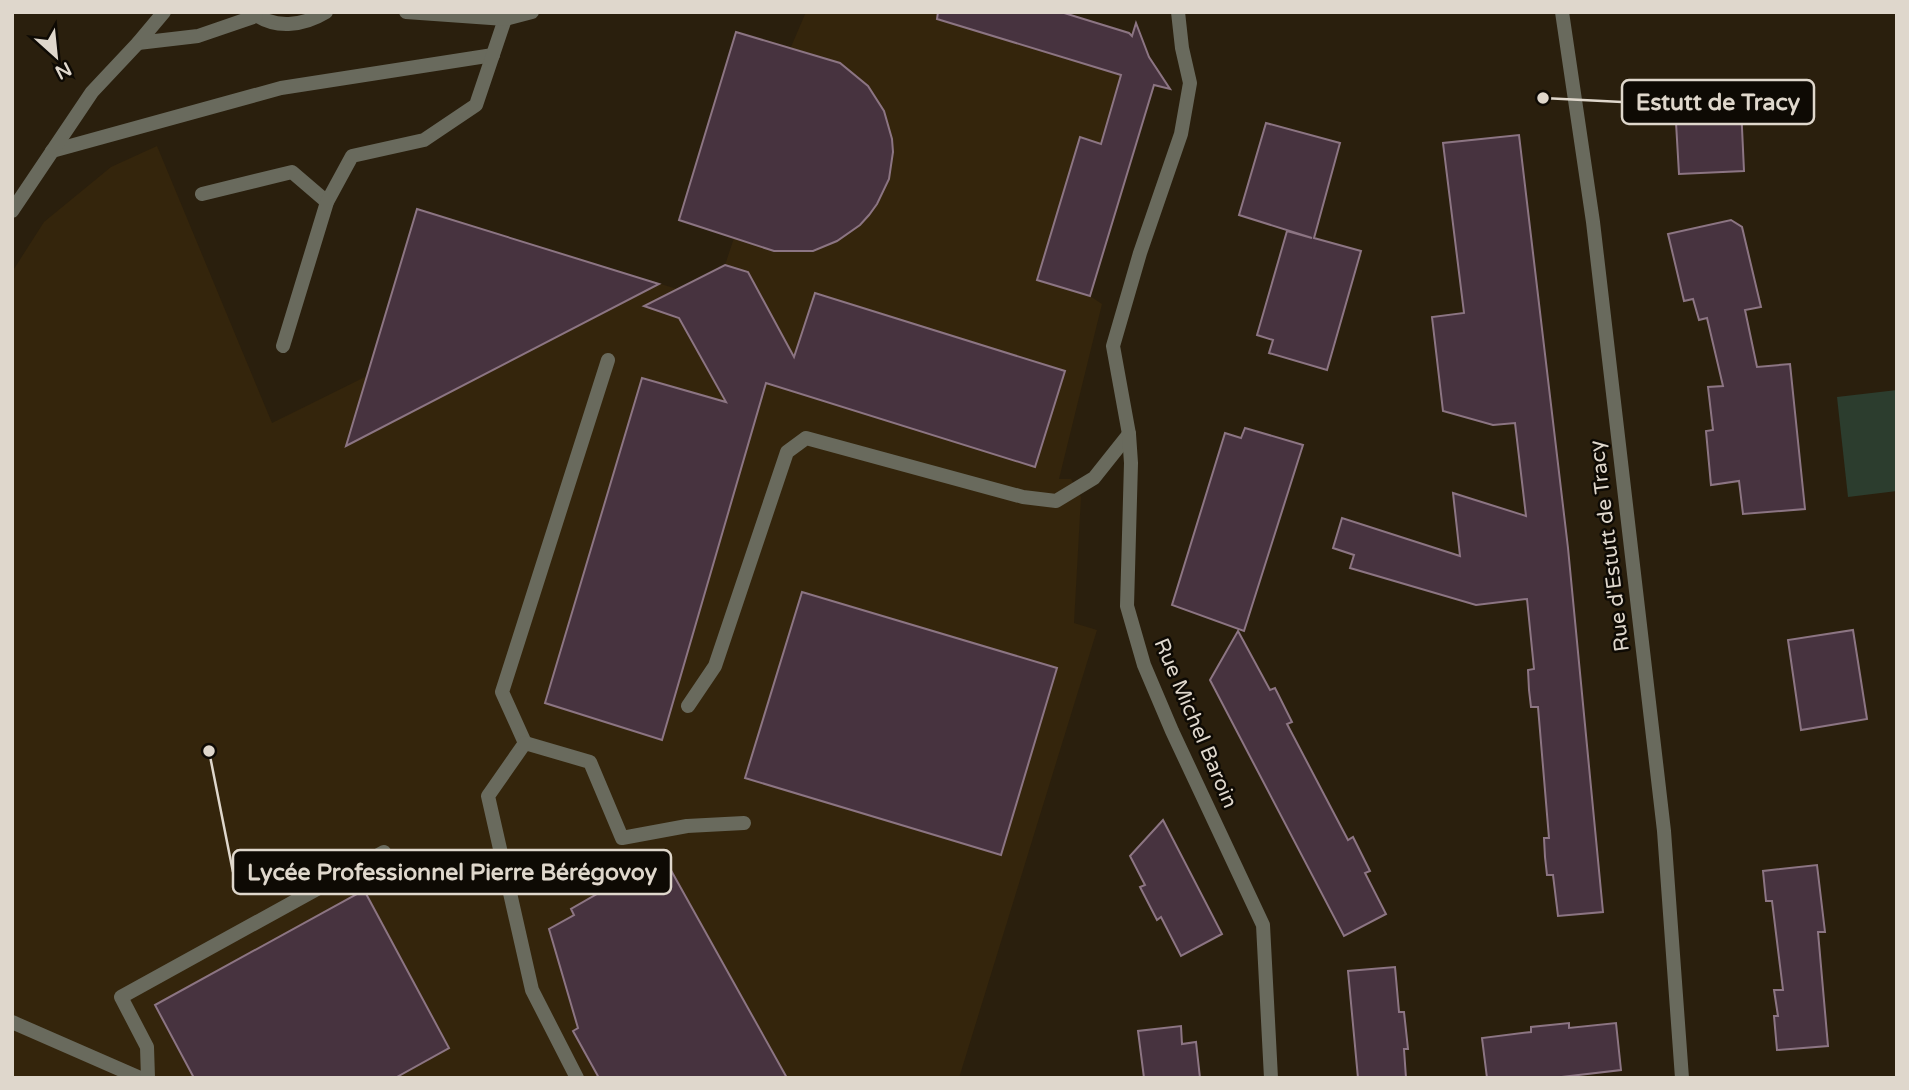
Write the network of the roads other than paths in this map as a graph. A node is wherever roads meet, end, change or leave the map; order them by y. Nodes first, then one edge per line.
1 (164, 12) edge
2 (326, 12) edge
3 (406, 12) edge
4 (532, 12) edge
5 (1178, 12) edge
6 (1562, 12) edge
7 (254, 14) edge
8 (505, 19) junction
9 (138, 43) junction
10 (493, 55) junction
11 (52, 151) junction
12 (202, 194) dead end
13 (327, 202) junction
14 (12, 211) edge
15 (283, 346) dead end
16 (608, 360) dead end
17 (1129, 433) junction
18 (688, 706) dead end
19 (525, 743) junction
20 (744, 823) dead end
21 (384, 852) dead end
22 (12, 1022) edge
23 (140, 1078) edge
24 (148, 1078) edge
25 (577, 1078) edge
26 (1270, 1078) edge
27 (1682, 1078) edge

1 - 9 street
2 - 7 street
3 - 8 street
4 - 8 street
5 - 17 street, Rue Michel Baroin
6 - 27 street, Rue d'Estutt de Tracy
7 - 9 street
8 - 10 street
9 - 11 street
10 - 11 street
10 - 13 street
11 - 14 street
12 - 13 street
13 - 15 street
16 - 19 street
17 - 18 street
17 - 26 street, Rue Michel Baroin
19 - 20 street
19 - 25 street
21 - 24 street
22 - 23 street

